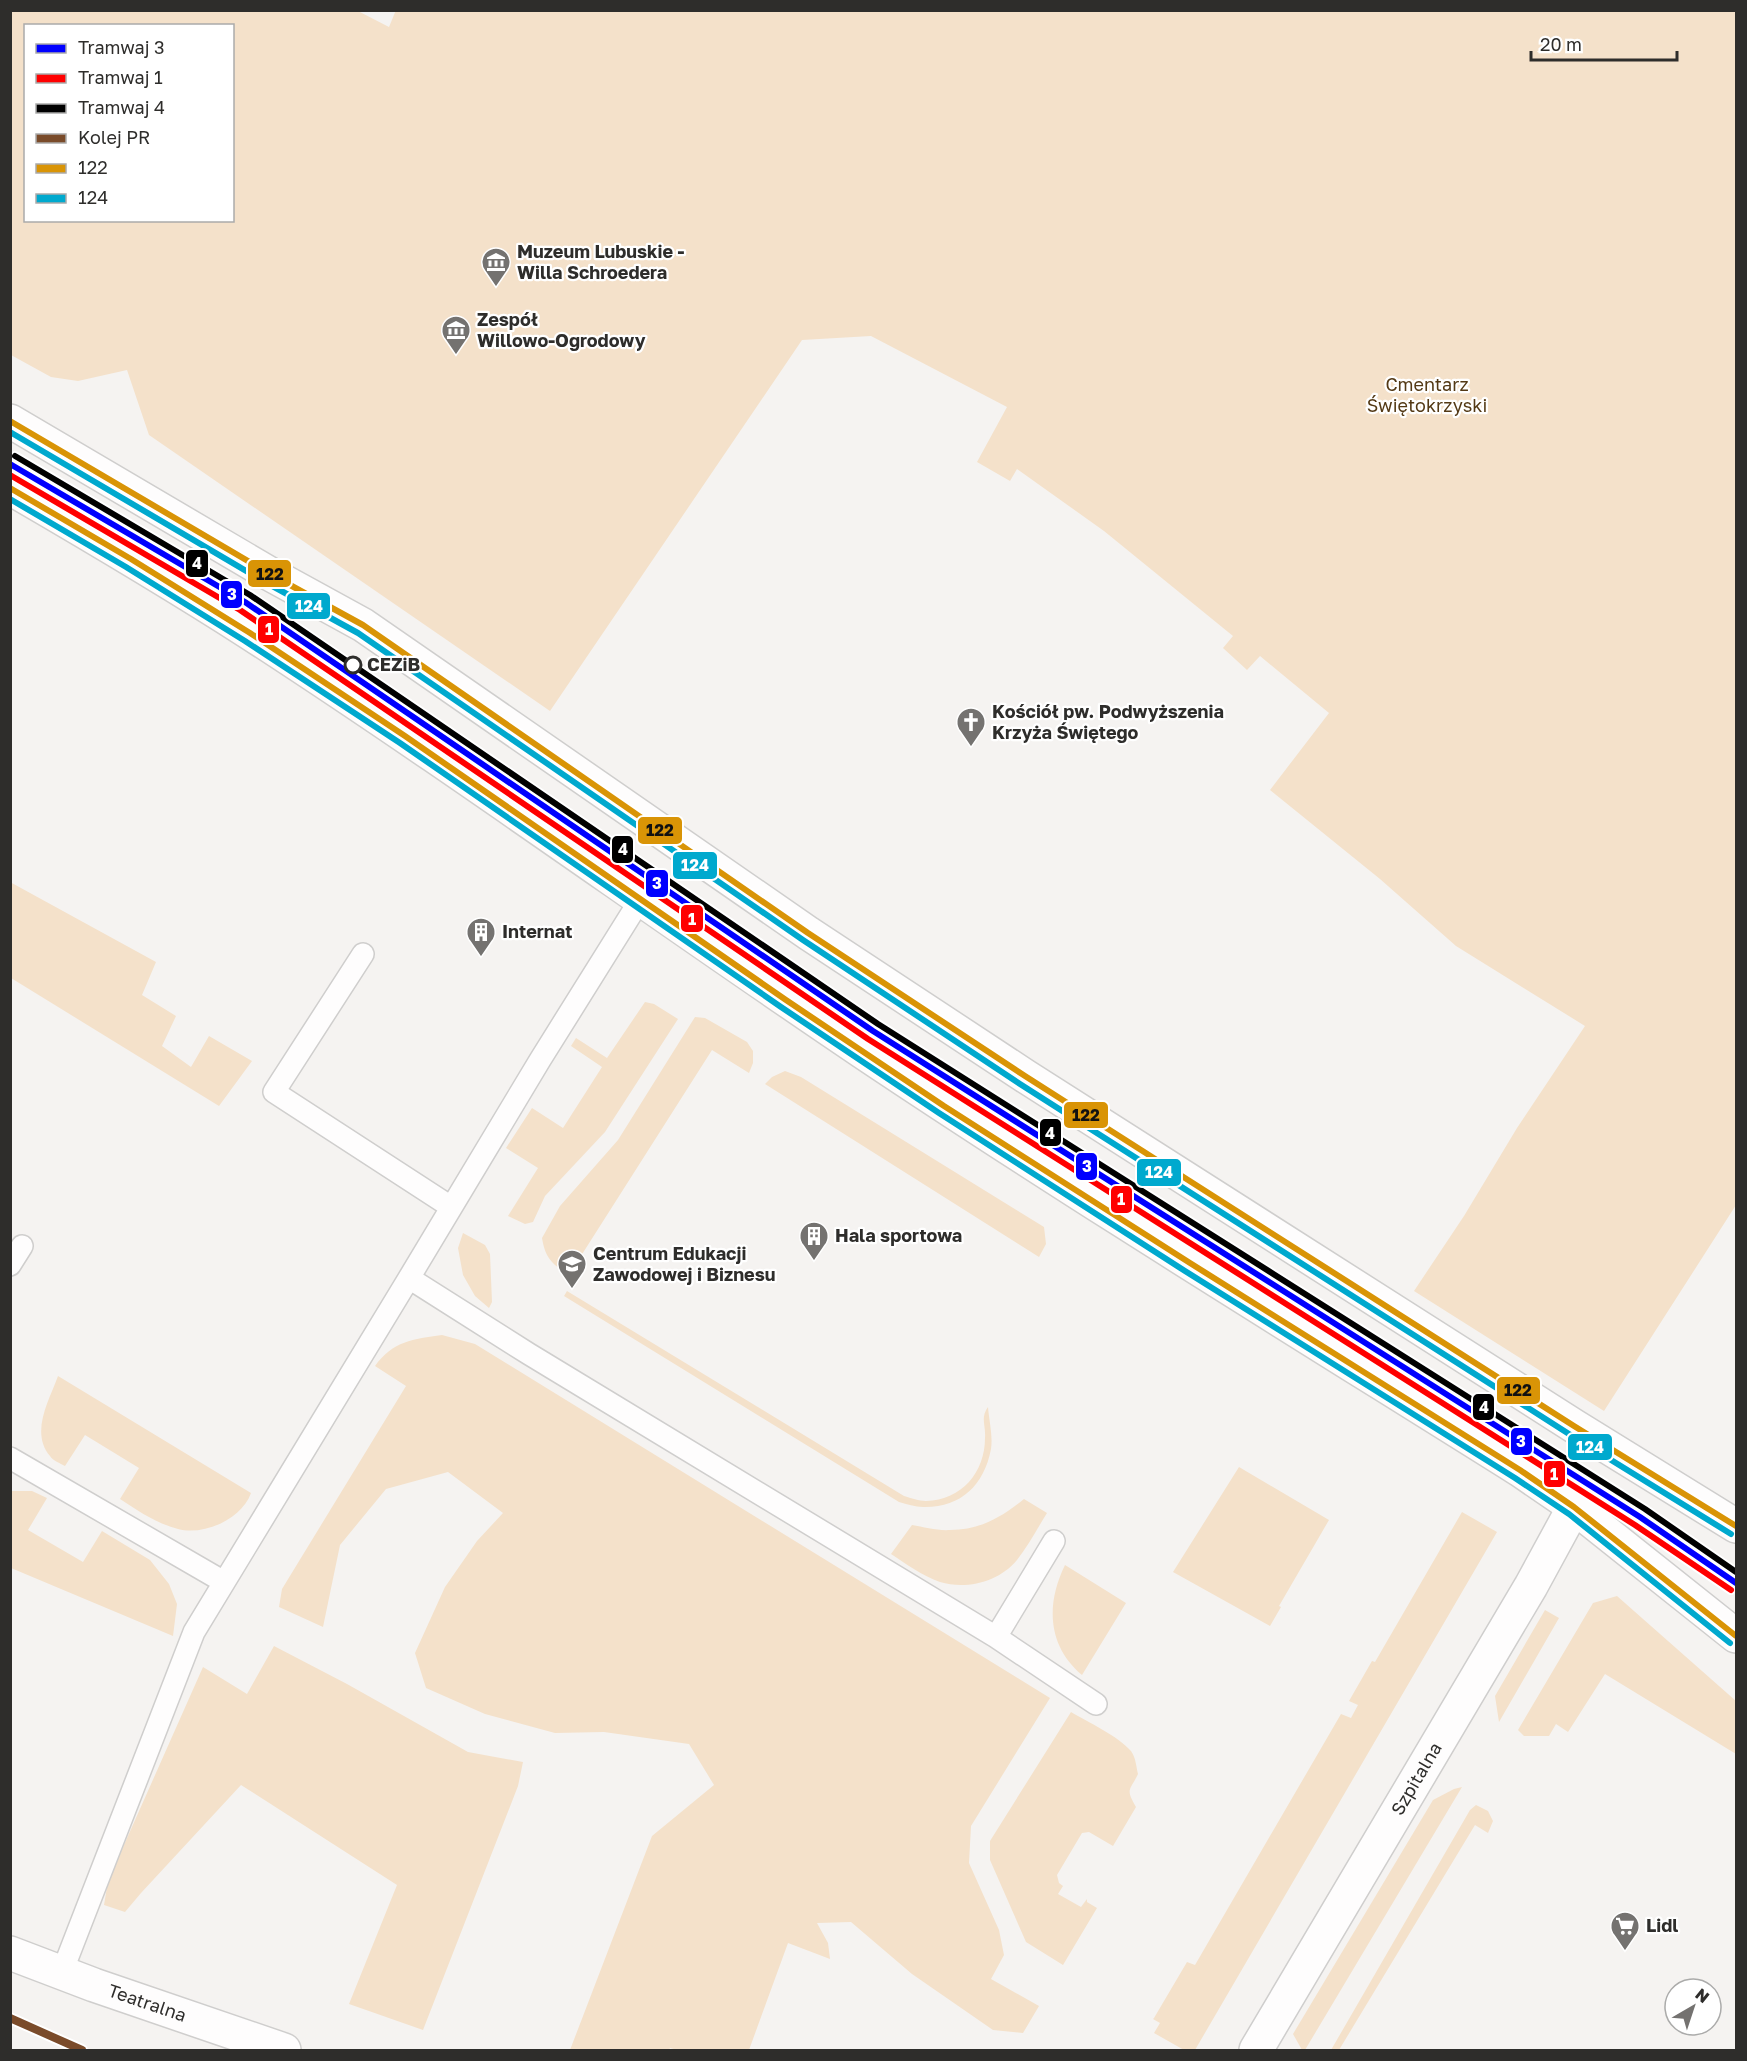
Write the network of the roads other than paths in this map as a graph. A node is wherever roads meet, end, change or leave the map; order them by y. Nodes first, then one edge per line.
1 (10, 420) edge
2 (10, 488) edge
3 (640, 900) junction
4 (363, 954) dead end
5 (451, 1207) junction
6 (22, 1246) dead end
7 (10, 1265) edge
8 (409, 1278) junction
9 (10, 1458) edge
10 (1574, 1506) junction
11 (1737, 1526) edge
12 (1054, 1541) dead end
13 (224, 1582) junction
14 (1737, 1636) edge
15 (996, 1637) junction
16 (1096, 1704) dead end
17 (10, 1953) edge
18 (62, 1972) junction
19 (284, 2050) edge
20 (1256, 2050) edge

1 - 11 main road
2 - 3 main road
3 - 5 lane
3 - 10 main road
4 - 5 lane
5 - 8 lane
6 - 7 lane
8 - 13 lane
8 - 15 lane
9 - 13 lane
10 - 14 main road
10 - 20 main road, Szpitalna
12 - 15 lane
13 - 18 lane
15 - 16 lane
17 - 18 main road, Teatralna
18 - 19 main road, Teatralna

